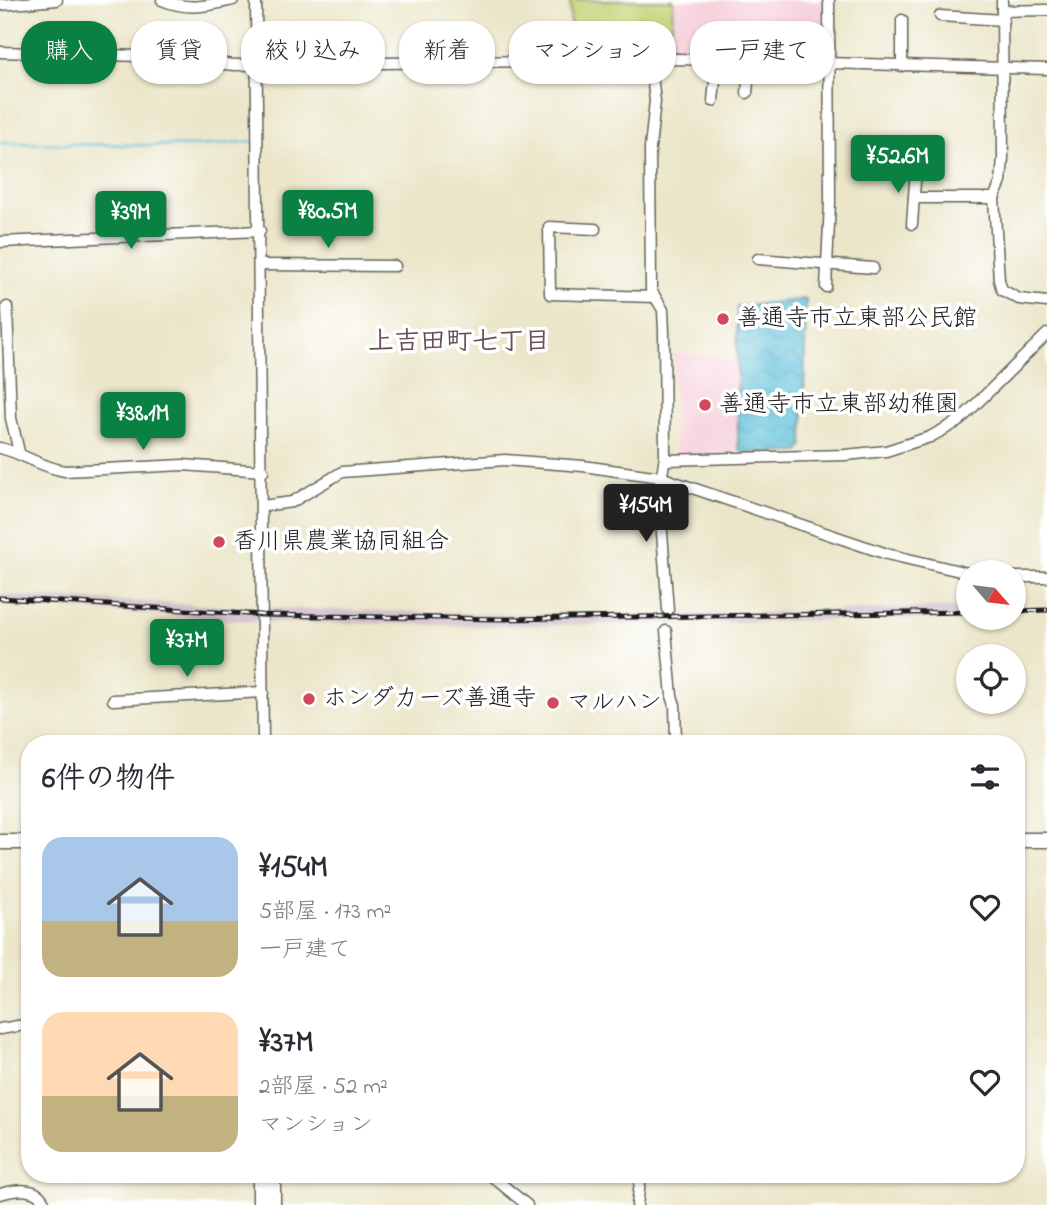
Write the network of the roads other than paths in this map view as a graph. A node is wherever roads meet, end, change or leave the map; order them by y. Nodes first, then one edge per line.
1 (57, 0) edge
2 (162, 0) edge
3 (233, 0) edge
4 (256, 0) edge
5 (829, 0) edge
6 (0, 5) edge
7 (1043, 7) edge
8 (1003, 10) edge
9 (940, 16) dead end
10 (902, 20) dead end
11 (256, 21) edge
12 (828, 21) edge
13 (0, 52) edge
14 (509, 61) edge
15 (385, 63) edge
16 (834, 63) edge
17 (241, 64) edge
18 (902, 66) junction
19 (1003, 69) junction
20 (1047, 69) edge
21 (257, 84) edge
22 (653, 84) edge
23 (715, 84) edge
24 (748, 84) edge
25 (827, 84) edge
26 (747, 93) dead end
27 (713, 101) dead end
28 (916, 168) dead end
29 (914, 198) junction
30 (994, 198) junction
31 (912, 224) dead end
32 (595, 229) dead end
33 (260, 231) junction
34 (0, 242) edge
35 (758, 259) dead end
36 (827, 264) junction
37 (261, 265) junction
38 (395, 266) dead end
39 (873, 268) dead end
40 (826, 287) dead end
41 (655, 297) junction
42 (1047, 302) edge
43 (7, 307) dead end
44 (1047, 334) edge
45 (0, 448) edge
46 (19, 452) junction
47 (665, 460) junction
48 (263, 471) junction
49 (660, 477) junction
50 (262, 506) junction
51 (956, 570) edge
52 (1026, 577) edge
53 (1047, 577) edge
54 (668, 611) dead end
55 (666, 631) dead end
56 (263, 692) junction
57 (113, 700) dead end
58 (263, 735) edge
59 (676, 735) edge
60 (1025, 840) edge
61 (1047, 840) edge
62 (0, 842) edge
63 (21, 842) edge
64 (21, 1026) edge
65 (0, 1029) edge
66 (260, 1183) edge
67 (272, 1183) edge
68 (499, 1183) edge
69 (640, 1183) edge
70 (0, 1194) edge
71 (1, 1205) edge
72 (45, 1205) edge
73 (260, 1205) edge
74 (273, 1205) edge
75 (527, 1205) edge
76 (637, 1205) edge

1 - 6 street
2 - 3 street
4 - 11 street
5 - 12 street
7 - 8 street
8 - 9 street
8 - 19 street
10 - 18 street
13 - 17 street
14 - 15 street
16 - 18 street
18 - 19 street
19 - 20 street
19 - 30 street
21 - 33 street
22 - 41 street
23 - 27 street
24 - 26 street
25 - 36 street
28 - 29 street
29 - 30 street
29 - 31 street
30 - 42 street
32 - 41 street
33 - 34 street
33 - 37 street
35 - 36 street
36 - 39 street
36 - 40 street
37 - 38 street
37 - 48 street
41 - 47 street
43 - 46 street
44 - 47 street
45 - 46 street
46 - 48 street
47 - 49 street
48 - 50 street
49 - 50 street
49 - 51 street
49 - 54 street
50 - 56 street
52 - 53 street
55 - 59 street
56 - 57 street
56 - 58 street
60 - 61 main road
62 - 63 main road
64 - 65 street
66 - 73 main road
67 - 74 main road
68 - 75 street
69 - 76 street
70 - 71 street
70 - 72 street

